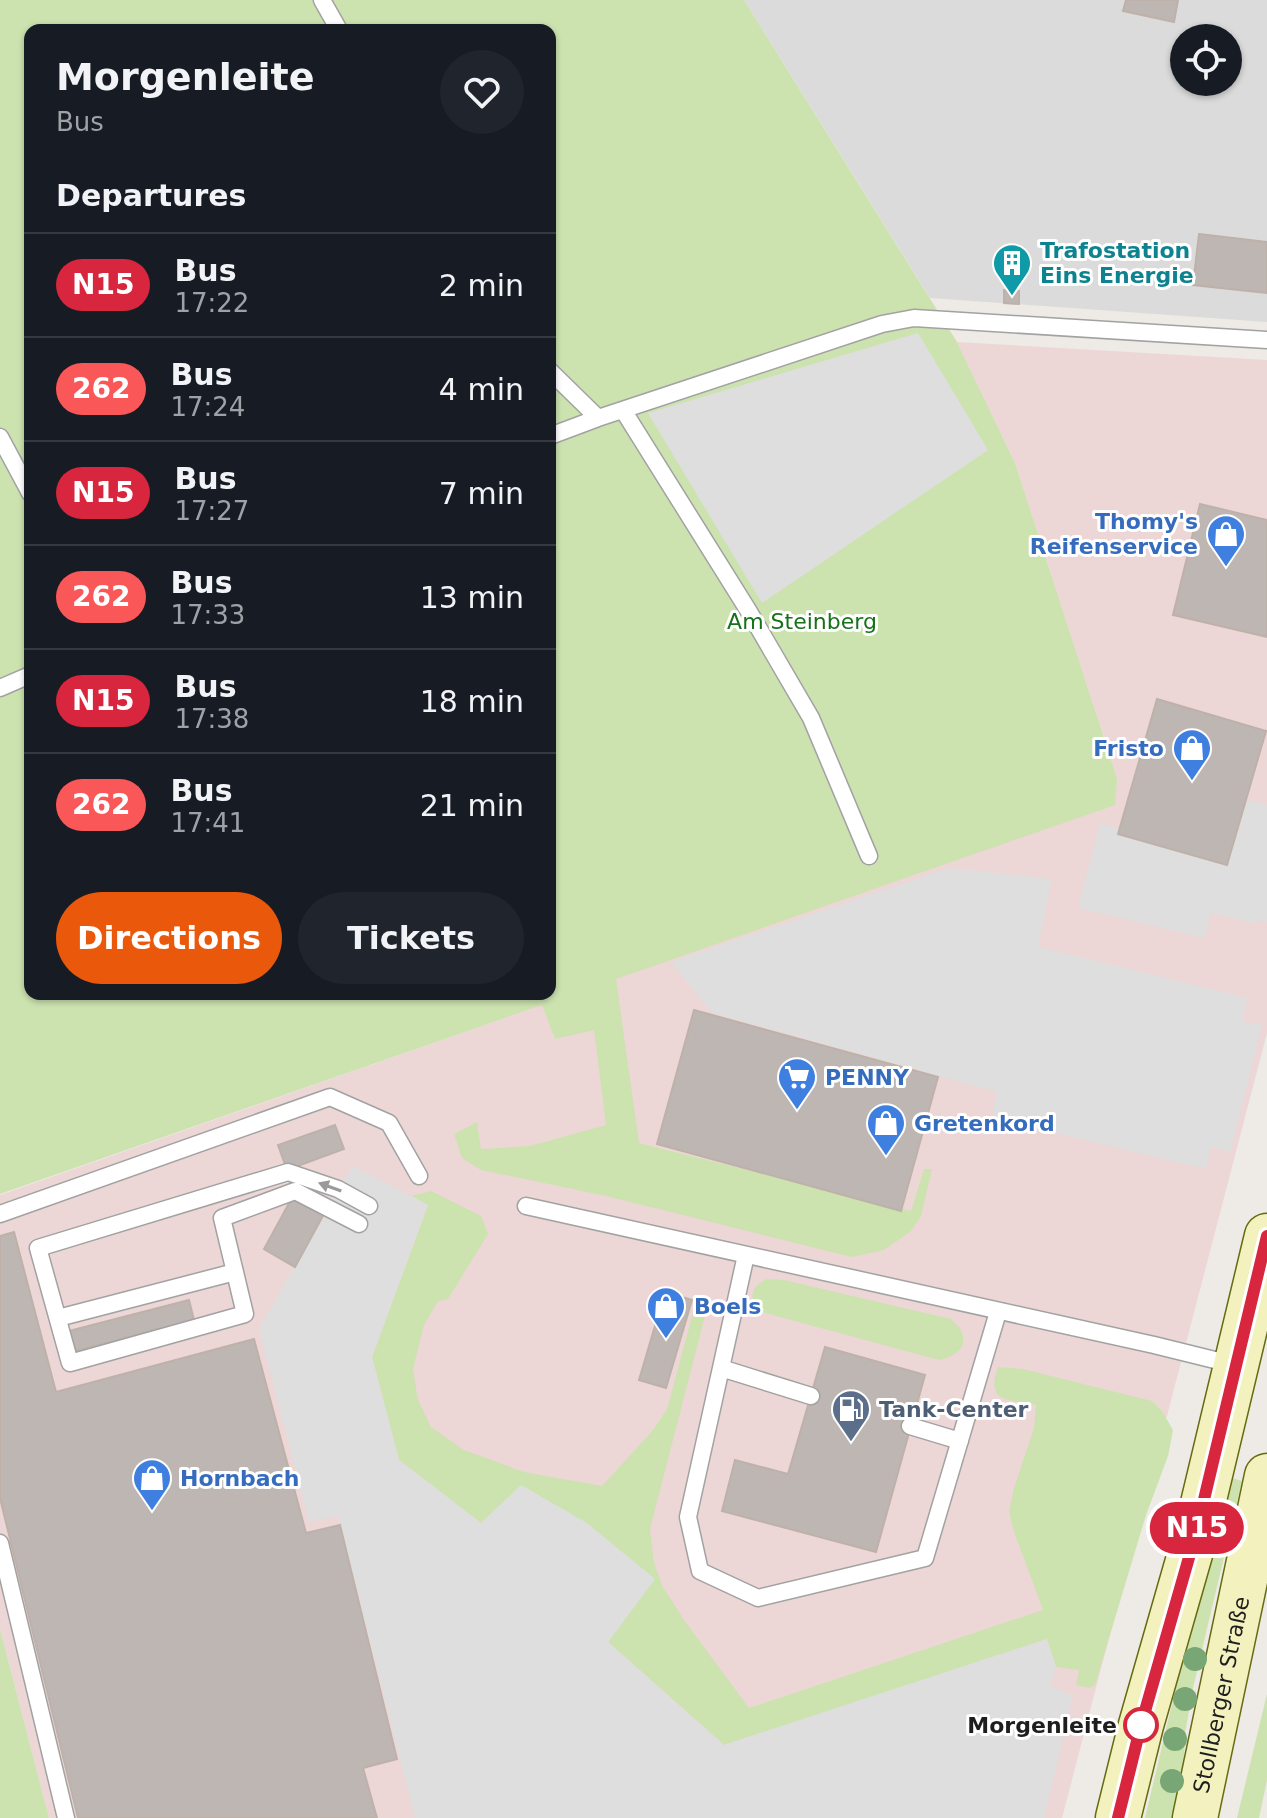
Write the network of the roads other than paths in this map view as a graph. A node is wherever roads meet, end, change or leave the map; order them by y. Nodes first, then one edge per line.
1 (322, 0) edge
2 (336, 24) edge
3 (1267, 340) edge
4 (556, 377) edge
5 (623, 410) junction
6 (598, 418) junction
7 (556, 434) edge
8 (0, 437) edge
9 (24, 482) edge
10 (24, 678) edge
11 (0, 688) edge
12 (869, 856) dead end
13 (419, 1176) dead end
14 (369, 1206) dead end
15 (526, 1206) dead end
16 (0, 1214) edge
17 (359, 1224) dead end
18 (1267, 1236) edge
19 (746, 1255) junction
20 (235, 1272) junction
21 (998, 1312) junction
22 (58, 1318) junction
23 (721, 1368) junction
24 (1252, 1369) edge
25 (811, 1396) dead end
26 (910, 1426) dead end
27 (960, 1441) junction
28 (1267, 1476) edge
29 (0, 1543) edge
30 (66, 1818) edge
31 (1118, 1818) edge
32 (1195, 1818) edge

1 - 2 lane
3 - 5 lane
4 - 6 lane
5 - 6 lane
5 - 12 lane
6 - 7 lane
8 - 9 lane
10 - 11 lane
13 - 16 lane
14 -> 22 lane
15 - 19 lane
17 - 20 lane
18 - 24 main road
19 - 21 lane
19 - 23 lane
20 - 22 lane
20 - 22 lane
21 - 24 lane
21 - 27 lane
23 - 25 lane
23 - 27 lane
24 - 31 main road
26 - 27 lane
28 - 32 main road, Stollberger Straße
29 - 30 lane

